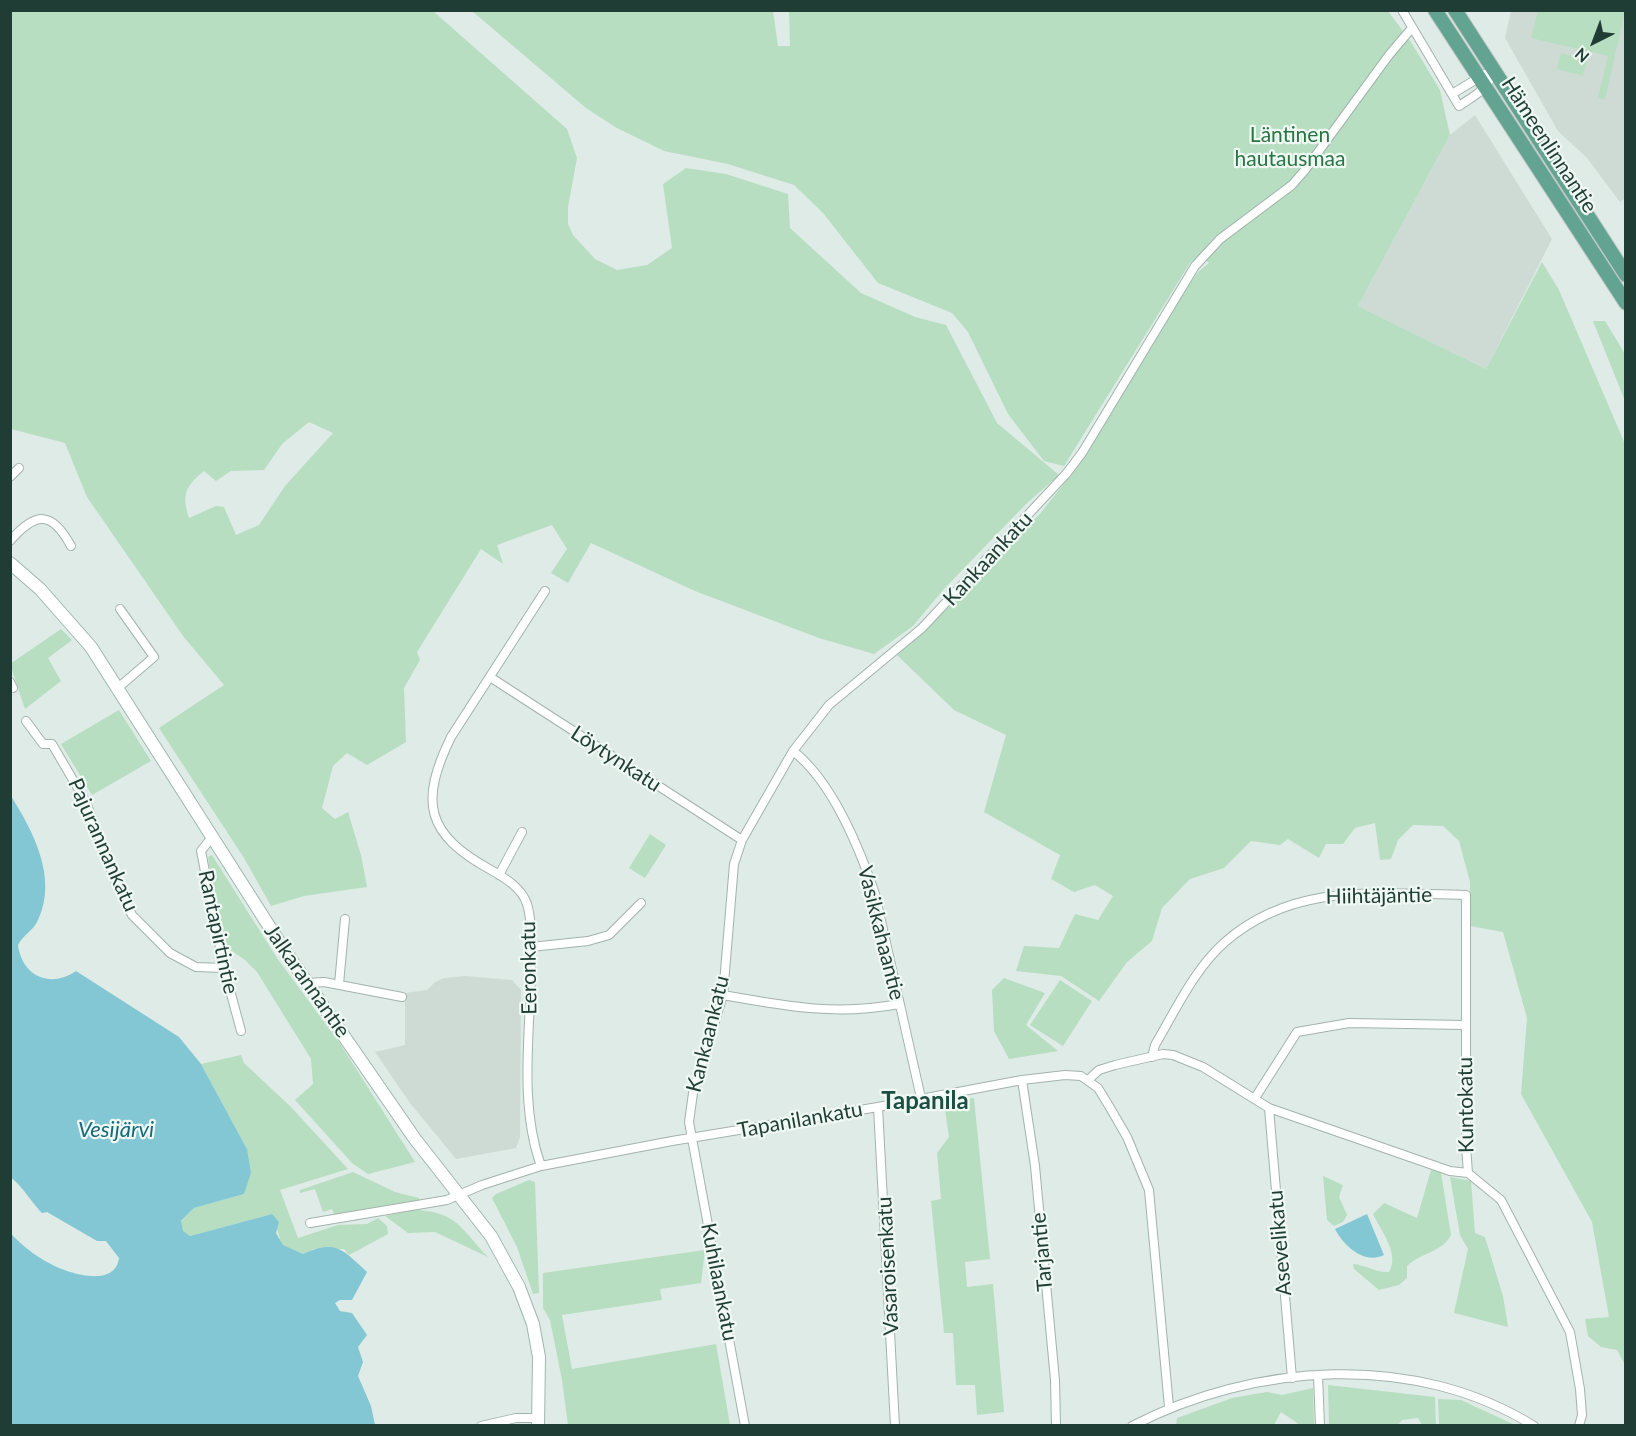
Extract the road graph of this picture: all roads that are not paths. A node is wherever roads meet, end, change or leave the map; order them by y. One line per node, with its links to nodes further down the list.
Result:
1 (1402, 10): 4 (street)
2 (1435, 10): 5 (main road, Hämeenlinnantie)
3 (1455, 10): 5 (main road, Hämeenlinnantie)
4 (1411, 29): 6 (street); 19 (street, Kankaankatu)
5 (1490, 77): 6 (street); 6 (street); 7 (main road, Hämeenlinnantie); 8 (main road, Hämeenlinnantie)
6 (1452, 94)
7 (1626, 275)
8 (1626, 303)
9 (19, 468): 10 (street)
10 (10, 477)
11 (10, 541): 12 (street)
12 (71, 546)
13 (10, 563): 17 (main road, Jalkarannantie)
14 (544, 591): 16 (street, Eeronkatu)
15 (120, 609): 17 (street)
16 (490, 677): 22 (street, Löytynkatu); 23 (street, Eeronkatu)
17 (118, 687): 21 (main road, Jalkarannantie)
18 (26, 721): 28 (street, Pajurannankatu)
19 (793, 751): 22 (street, Kankaankatu); 33 (street, Vasikkahaantie)
20 (522, 832): 23 (street)
21 (212, 837): 28 (street, Rantapirtintie); 29 (main road, Jalkarannantie)
22 (742, 840): 31 (street, Kankaankatu)
23 (499, 874): 27 (street, Eeronkatu)
24 (1466, 895): 34 (street, Kuntokatu); 36 (street, Hiihtäjäntie)
25 (641, 903): 27 (street)
26 (345, 919): 30 (street)
27 (531, 947): 44 (street, Eeronkatu)
28 (224, 968): 35 (street, Rantapirtintie)
29 (307, 983): 30 (street); 46 (main road, Jalkarannantie)
30 (339, 984): 32 (street)
31 (723, 995): 33 (street); 43 (street, Kankaankatu)
32 (402, 997)
33 (900, 1004): 39 (street, Vasikkahaantie)
34 (1466, 1025): 40 (street); 45 (street, Kuntokatu)
35 (241, 1031)
36 (1152, 1057): 38 (street); 40 (street)
37 (1022, 1080): 38 (street, Tapanilankatu); 39 (street, Tapanilankatu); 55 (street, Tarjantie)
38 (1088, 1080): 50 (street)
39 (921, 1098): 41 (street, Tapanilankatu)
40 (1255, 1098): 42 (street)
41 (878, 1107): 43 (street, Tapanilankatu); 54 (street, Vasaroisenkatu)
42 (1269, 1108): 45 (street); 49 (street, Asevelikatu)
43 (692, 1138): 44 (street, Tapanilankatu); 53 (street, Kuhilaankatu)
44 (541, 1166): 46 (street, Tapanilankatu)
45 (1468, 1173): 59 (street, Kuntokatu)
46 (460, 1196): 47 (street, Tapanilankatu); 51 (main road, Jalkarannantie)
47 (310, 1223)
48 (1318, 1375): 49 (street); 57 (street); 58 (street)
49 (1292, 1378): 50 (street)
50 (1169, 1407): 56 (street)
51 (539, 1421): 52 (street)
52 (481, 1425)
53 (745, 1425)
54 (895, 1425)
55 (1056, 1425)
56 (1132, 1425)
57 (1320, 1425)
58 (1534, 1425)
59 (1579, 1425)

